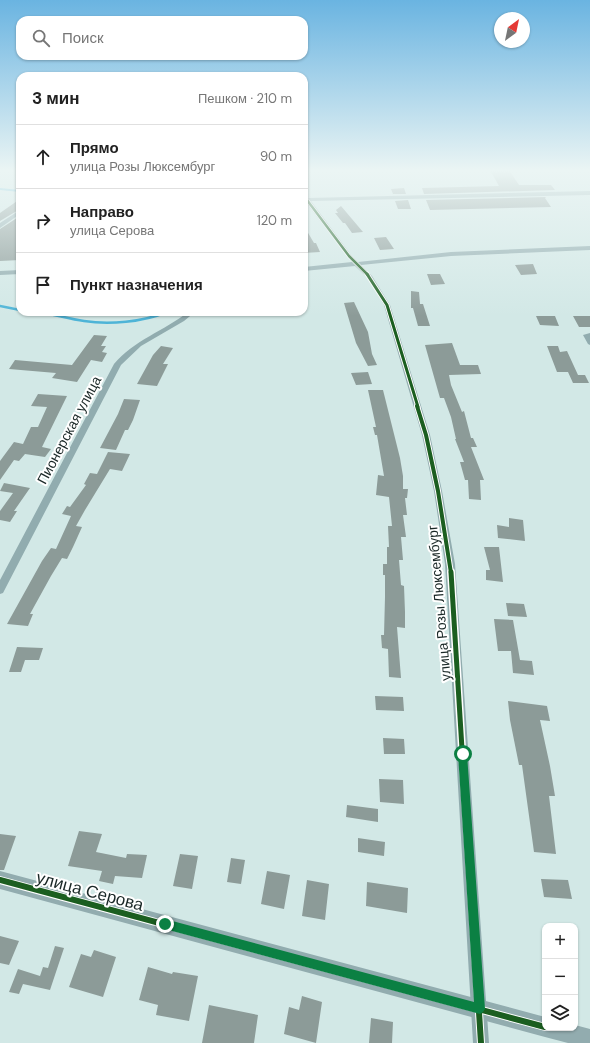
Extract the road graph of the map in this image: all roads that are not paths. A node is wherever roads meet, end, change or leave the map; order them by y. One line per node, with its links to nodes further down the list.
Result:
1 (10, 219): 3 (street)
2 (321, 219): 5 (street, улица Розы Люксембург)
3 (0, 226)
4 (590, 248): 5 (street)
5 (356, 263): 6 (street); 14 (street, улица Розы Люксембург)
6 (308, 269)
7 (16, 272): 8 (street)
8 (0, 273)
9 (187, 316): 12 (street, Пионерская улица)
10 (590, 335): 11 (street)
11 (590, 343)
12 (0, 590)
13 (0, 880): 14 (street, улица Серова)
14 (480, 1009): 15 (street, улица Серова); 18 (street, улица Розы Люксембург)
15 (542, 1026)
16 (561, 1031): 17 (street)
17 (590, 1039)
18 (481, 1043)

